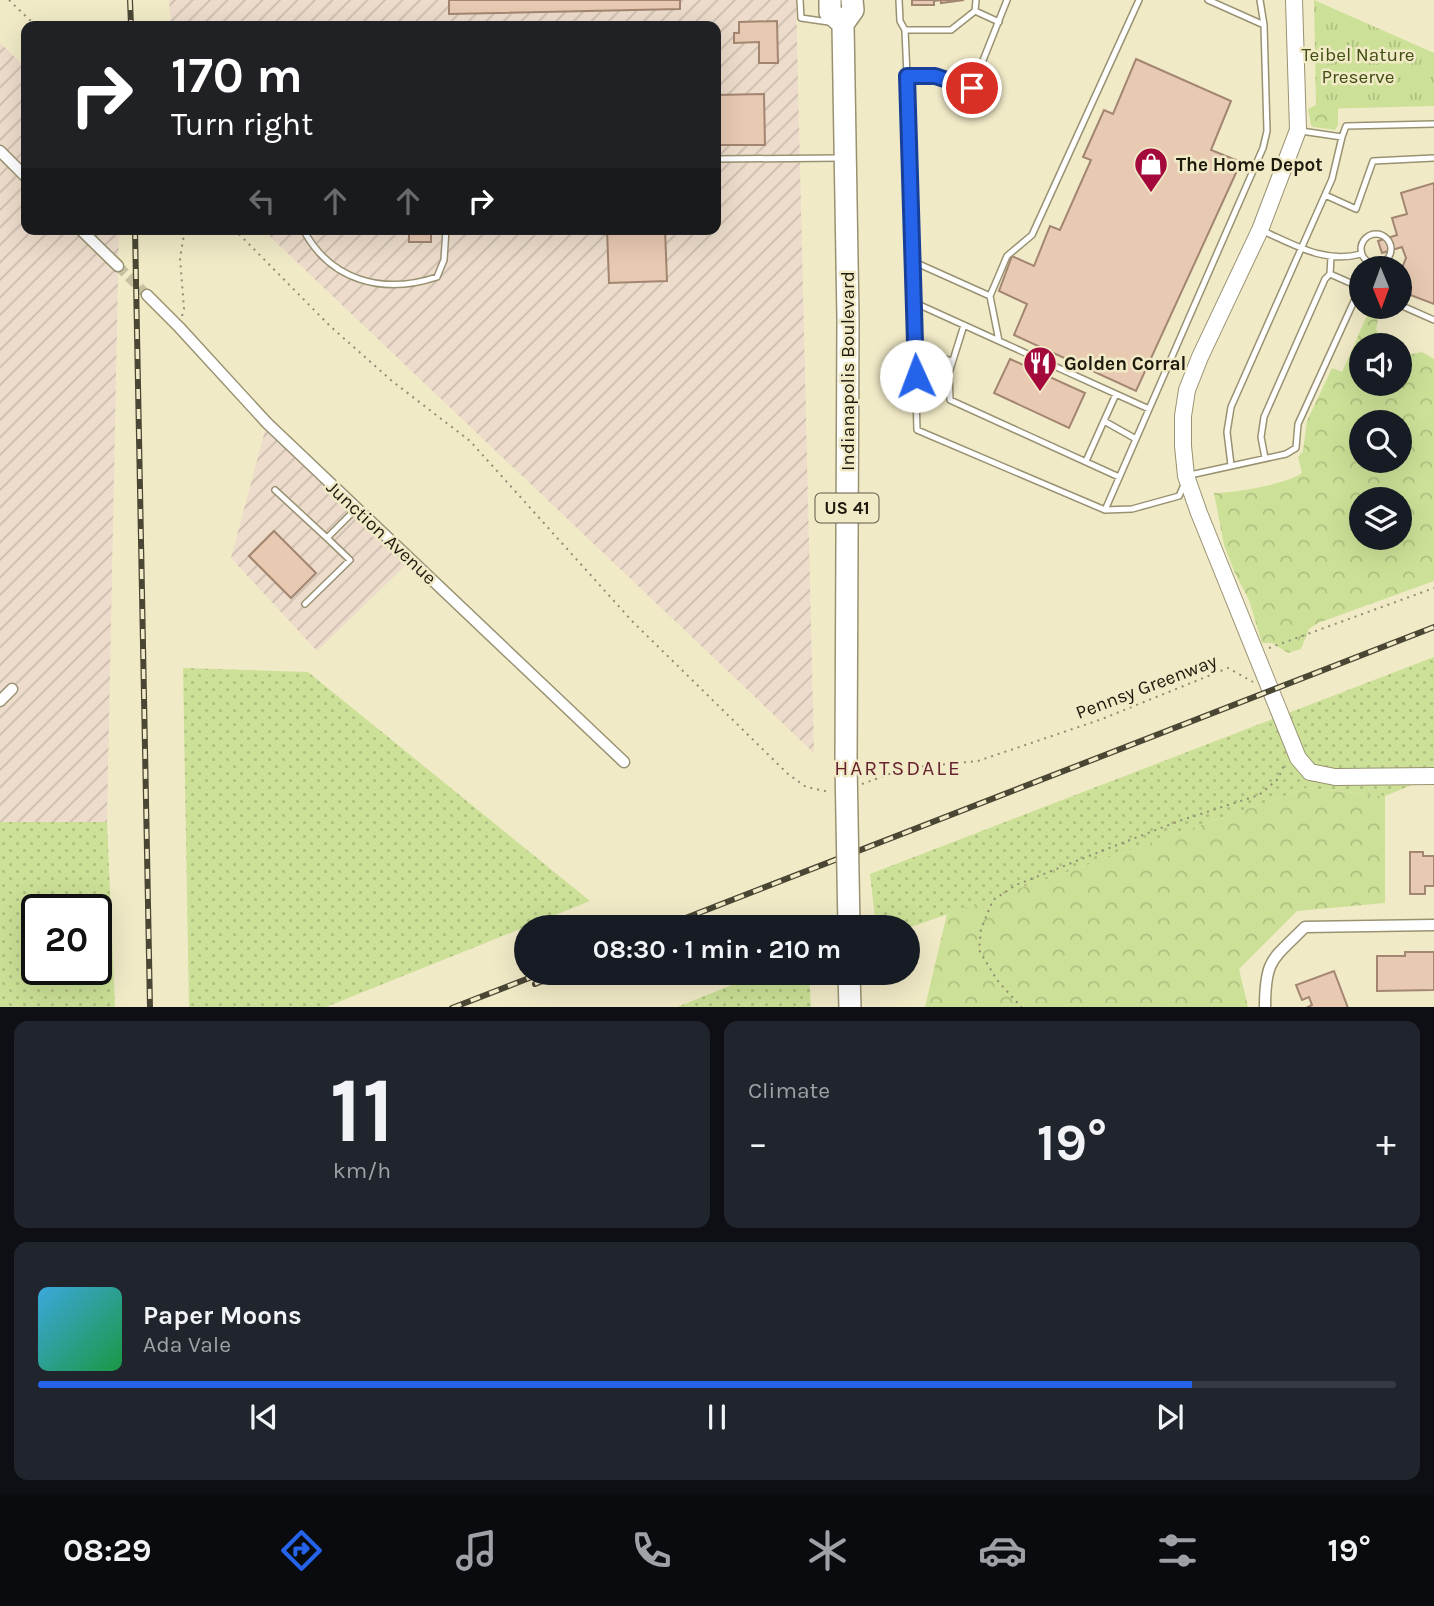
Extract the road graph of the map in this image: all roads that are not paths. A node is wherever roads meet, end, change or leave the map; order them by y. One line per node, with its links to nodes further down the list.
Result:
1 (800, 0): 13 (lane)
2 (830, 0): 13 (highway, Indianapolis Boulevard / US 41)
3 (852, 0): 13 (highway, Indianapolis Boulevard / US 41)
4 (899, 0): 15 (lane)
5 (976, 0): 11 (lane)
6 (1007, 0): 12 (lane)
7 (1139, 0): 38 (lane)
8 (1208, 0): 14 (lane)
9 (1260, 0): 14 (lane)
10 (1294, 0): 18 (street)
11 (975, 11): 12 (lane); 15 (lane)
12 (999, 22): 16 (lane)
13 (843, 24): 21 (highway, Indianapolis Boulevard / US 41)
14 (1264, 25): 48 (lane)
15 (905, 30): 16 (lane)
16 (907, 76): 33 (lane)
17 (1434, 124): 19 (lane)
18 (1298, 130): 19 (lane); 26 (street)
19 (1342, 136): 25 (lane)
20 (0, 151): 24 (street)
21 (845, 158): 23 (lane); 65 (highway, Indianapolis Boulevard / US 41, bridge)
22 (1434, 158): 25 (lane)
23 (721, 159)
24 (21, 172)
25 (1325, 195): 30 (lane)
26 (1260, 230): 30 (lane); 54 (street)
27 (86, 235): 34 (street)
28 (306, 235): 29 (lane)
29 (446, 235)
30 (1301, 248): 32 (lane); 53 (lane)
31 (1361, 254): 31 (lane); 32 (lane)
32 (1331, 257): 35 (lane)
33 (912, 261): 38 (lane); 39 (lane)
34 (118, 266)
35 (1330, 274): 36 (lane); 51 (lane)
36 (1349, 283)
37 (147, 295): 57 (street, Junction Avenue)
38 (990, 296): 44 (lane)
39 (914, 302): 43 (lane); 45 (lane)
40 (1412, 310): 42 (lane)
41 (1349, 314): 51 (lane)
42 (1434, 320)
43 (964, 325): 44 (lane); 46 (lane)
44 (999, 341): 47 (lane)
45 (915, 350): 46 (lane); 58 (lane)
46 (952, 361): 52 (lane)
47 (1116, 394): 48 (lane); 49 (lane)
48 (1149, 409): 50 (lane)
49 (1104, 421): 50 (lane); 52 (lane)
50 (1136, 439): 55 (lane)
51 (1265, 458): 53 (lane)
52 (1086, 461): 55 (lane)
53 (1231, 465): 54 (lane)
54 (1186, 476): 58 (lane); 64 (street)
55 (1119, 477): 58 (lane)
56 (275, 491): 59 (lane)
57 (356, 508): 59 (lane); 63 (street, Junction Avenue)
58 (1105, 510)
59 (327, 538): 60 (lane)
60 (305, 604)
61 (12, 689): 62 (street)
62 (0, 701)
63 (624, 762)
64 (1434, 776)
65 (849, 915)
66 (1434, 925): 69 (street)
67 (849, 985): 68 (highway)
68 (850, 1007)
69 (1265, 1007)

